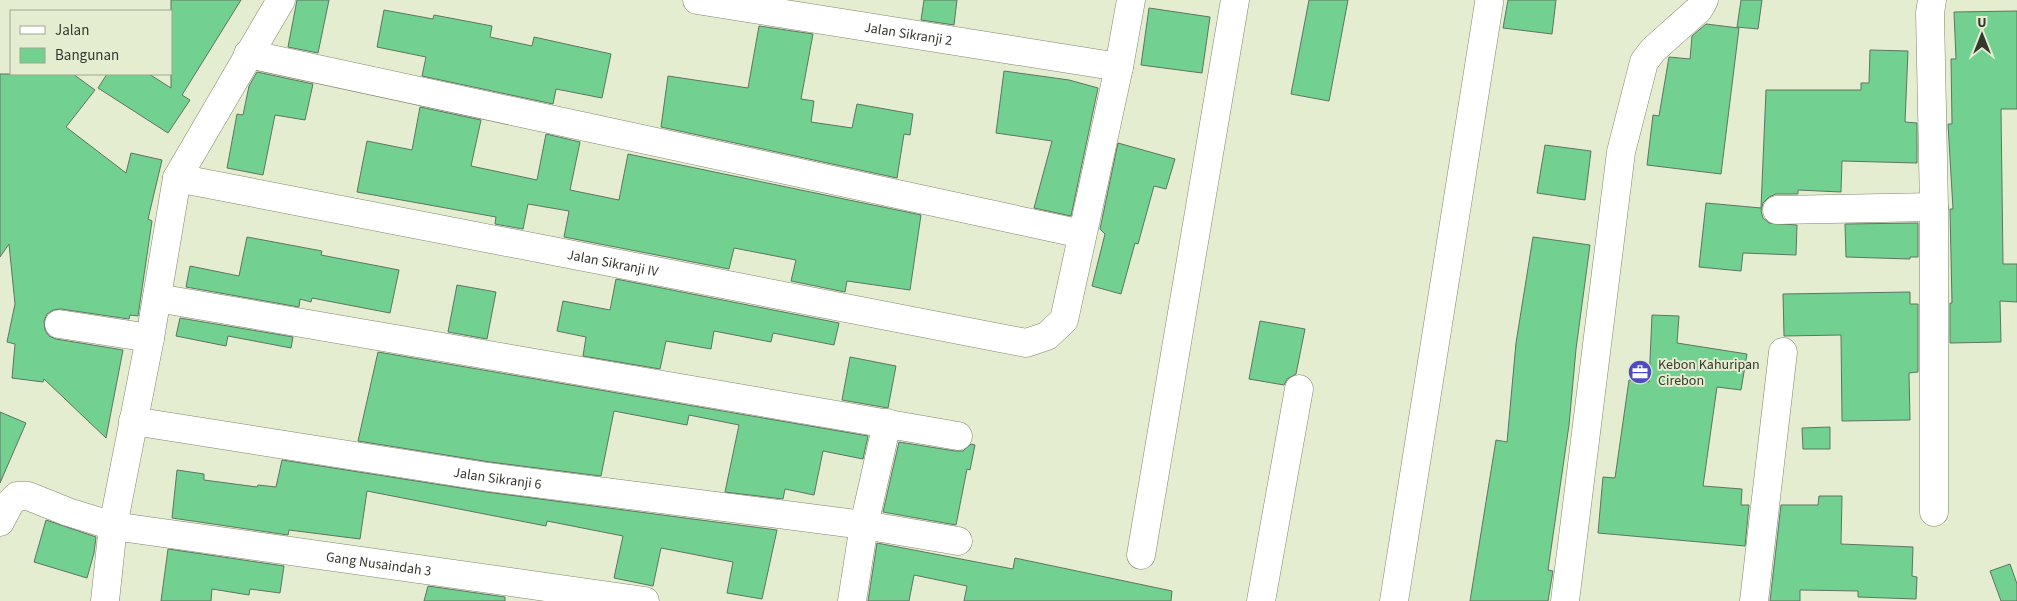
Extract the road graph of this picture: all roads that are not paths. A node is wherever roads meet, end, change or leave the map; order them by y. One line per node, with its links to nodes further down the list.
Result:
1 (281, 0): 8 (street)
2 (697, 0): 9 (street, Jalan Sikranji 2)
3 (1131, 0): 9 (street)
4 (1235, 0): 27 (street)
5 (1704, 0): 33 (street)
6 (1489, 3): 32 (street)
7 (1938, 4): 11 (street)
8 (248, 54): 10 (street); 13 (street)
9 (1120, 67): 13 (street)
10 (177, 178): 13 (street, Jalan Sikranji IV); 14 (street)
11 (1934, 207): 12 (street); 22 (street)
12 (1776, 210)
13 (1082, 234)
14 (157, 298): 16 (street); 20 (street)
15 (59, 324): 16 (street)
16 (150, 338): 19 (street)
17 (1783, 352): 34 (street)
18 (1299, 390): 31 (street)
19 (133, 421): 24 (street, Jalan Sikranji 6); 25 (street)
20 (887, 423): 21 (street); 24 (street)
21 (958, 436)
22 (1934, 512)
23 (0, 522): 25 (street, Gang Nusaindah 3)
24 (864, 525): 26 (street, Jalan Sikranji 6); 30 (street)
25 (113, 526): 28 (street); 29 (street, Gang Nusaindah 3)
26 (958, 541)
27 (1141, 556)
28 (105, 601)
29 (646, 601)
30 (852, 601)
31 (1261, 601)
32 (1394, 601)
33 (1565, 601)
34 (1754, 601)

